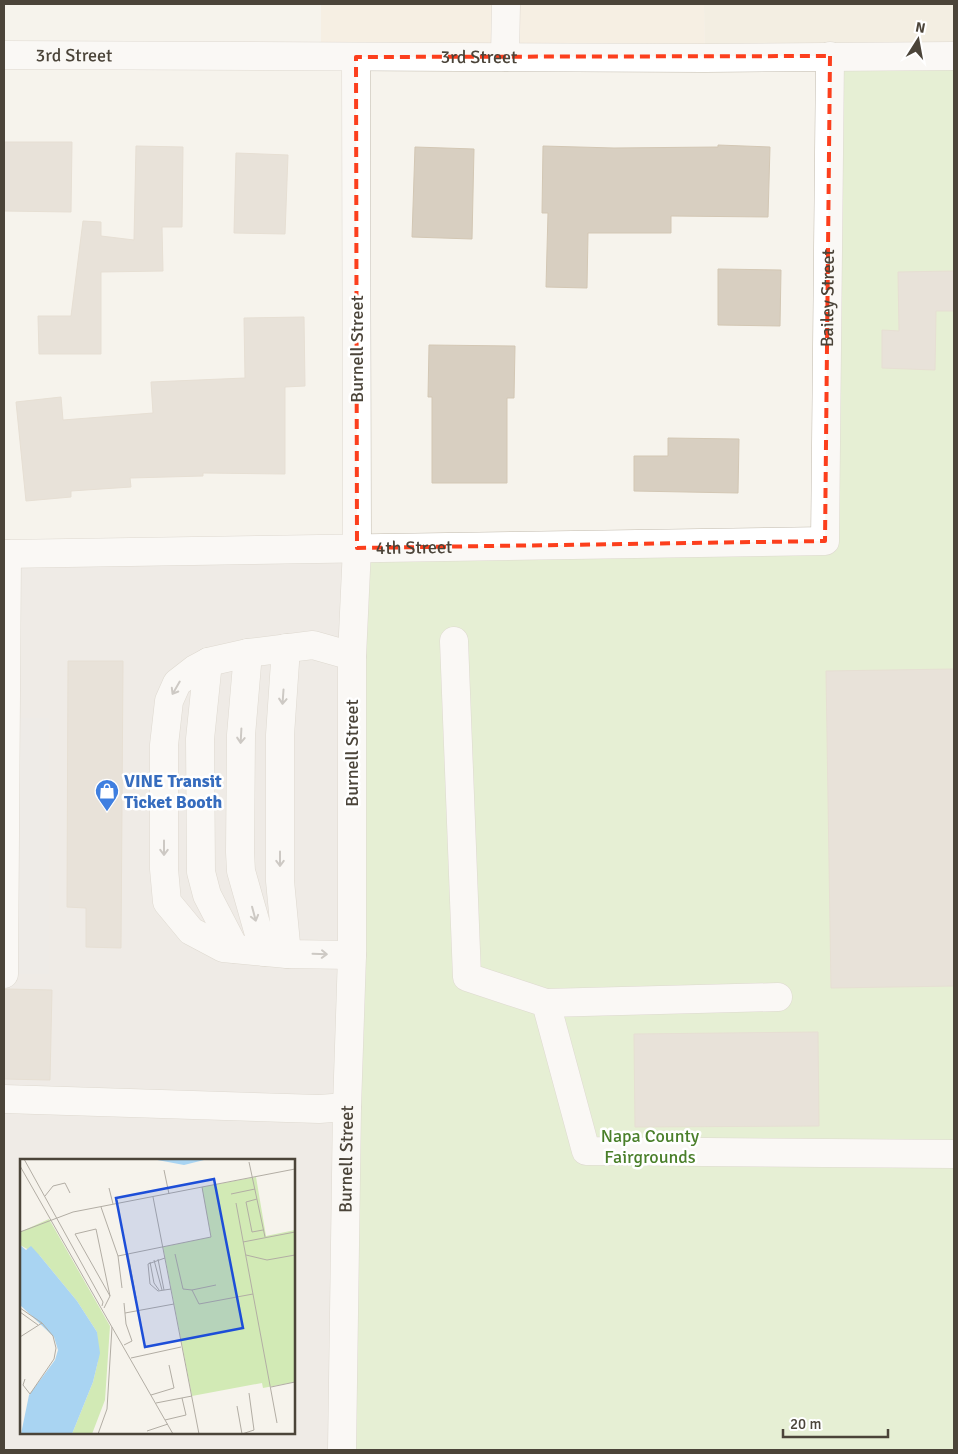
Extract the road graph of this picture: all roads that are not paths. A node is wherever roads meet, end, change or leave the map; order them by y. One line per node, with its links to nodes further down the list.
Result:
1 (506, 4): 6 (street)
2 (4, 54): 3 (street, 3rd Street)
3 (356, 56): 6 (street, 3rd Street); 8 (street, Burnell Street)
4 (830, 56): 5 (street, 3rd Street); 6 (street, 3rd Street); 7 (street, Bailey Street)
5 (954, 56)
6 (505, 57)
7 (825, 541): 8 (street, 4th Street)
8 (357, 548): 9 (street, 4th Street); 13 (street, Burnell Street)
9 (5, 554): 18 (street)
10 (454, 640): 20 (street)
11 (286, 648): 12 (street); 13 (street); 16 (street, one-way to 16)
12 (248, 653): 14 (street); 16 (street, one-way to 16)
13 (352, 656): 17 (street, Burnell Street)
14 (208, 662): 15 (street); 15 (street, one-way to 15)
15 (235, 949): 16 (street)
16 (276, 953): 17 (street, one-way to 17)
17 (352, 955): 22 (street, Burnell Street)
18 (4, 974)
19 (778, 997): 20 (street)
20 (546, 1003): 23 (street)
21 (4, 1099): 22 (street)
22 (347, 1107): 24 (street, Burnell Street)
23 (954, 1154)
24 (342, 1450)

